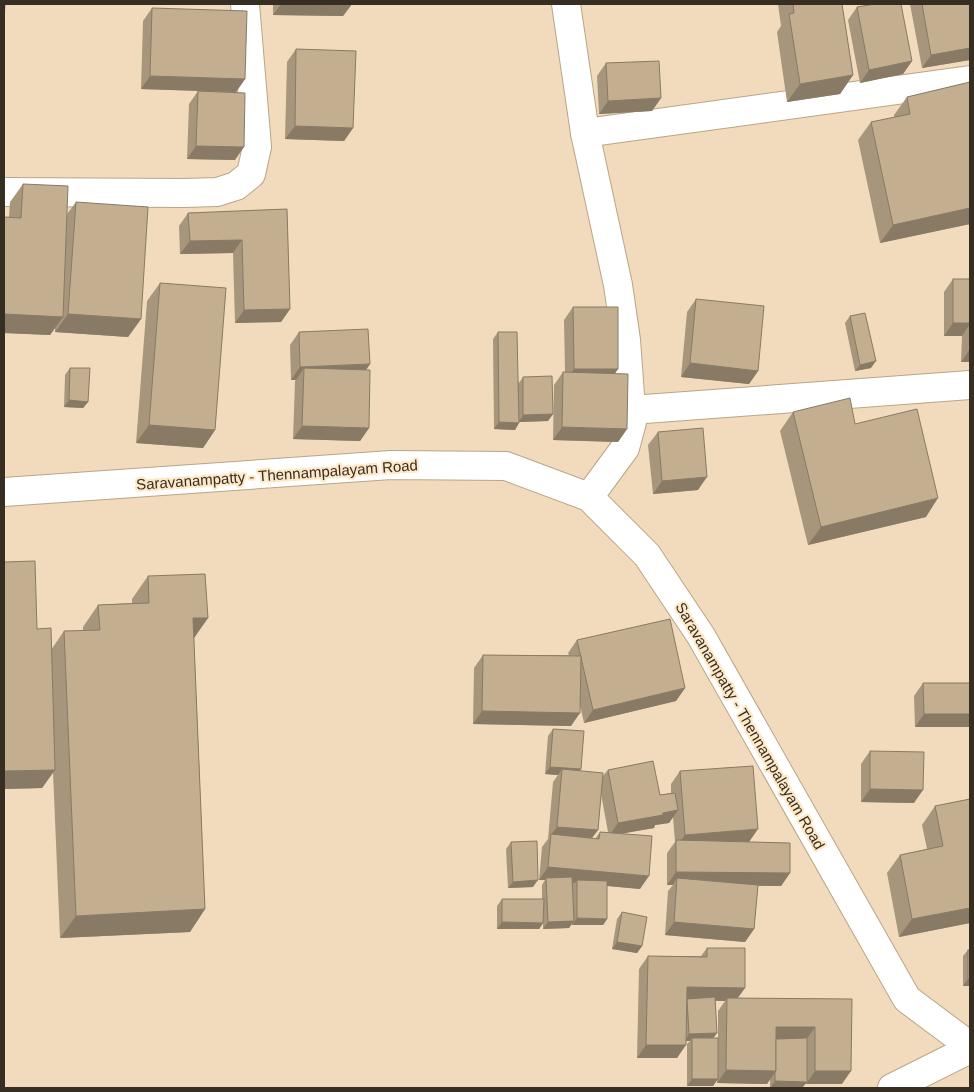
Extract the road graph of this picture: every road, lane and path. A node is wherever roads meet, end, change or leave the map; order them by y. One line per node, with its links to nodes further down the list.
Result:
1 (245, 4): 5 (street)
2 (566, 4): 4 (street)
3 (970, 80): 4 (street)
4 (585, 133): 7 (street)
5 (4, 192)
6 (970, 385): 7 (street)
7 (631, 410): 9 (street)
8 (4, 492): 9 (street, Saravanampatty - Thennampalayam Road)
9 (590, 496): 10 (street, Saravanampatty - Thennampalayam Road)
10 (970, 1048): 11 (street)
11 (892, 1088)

